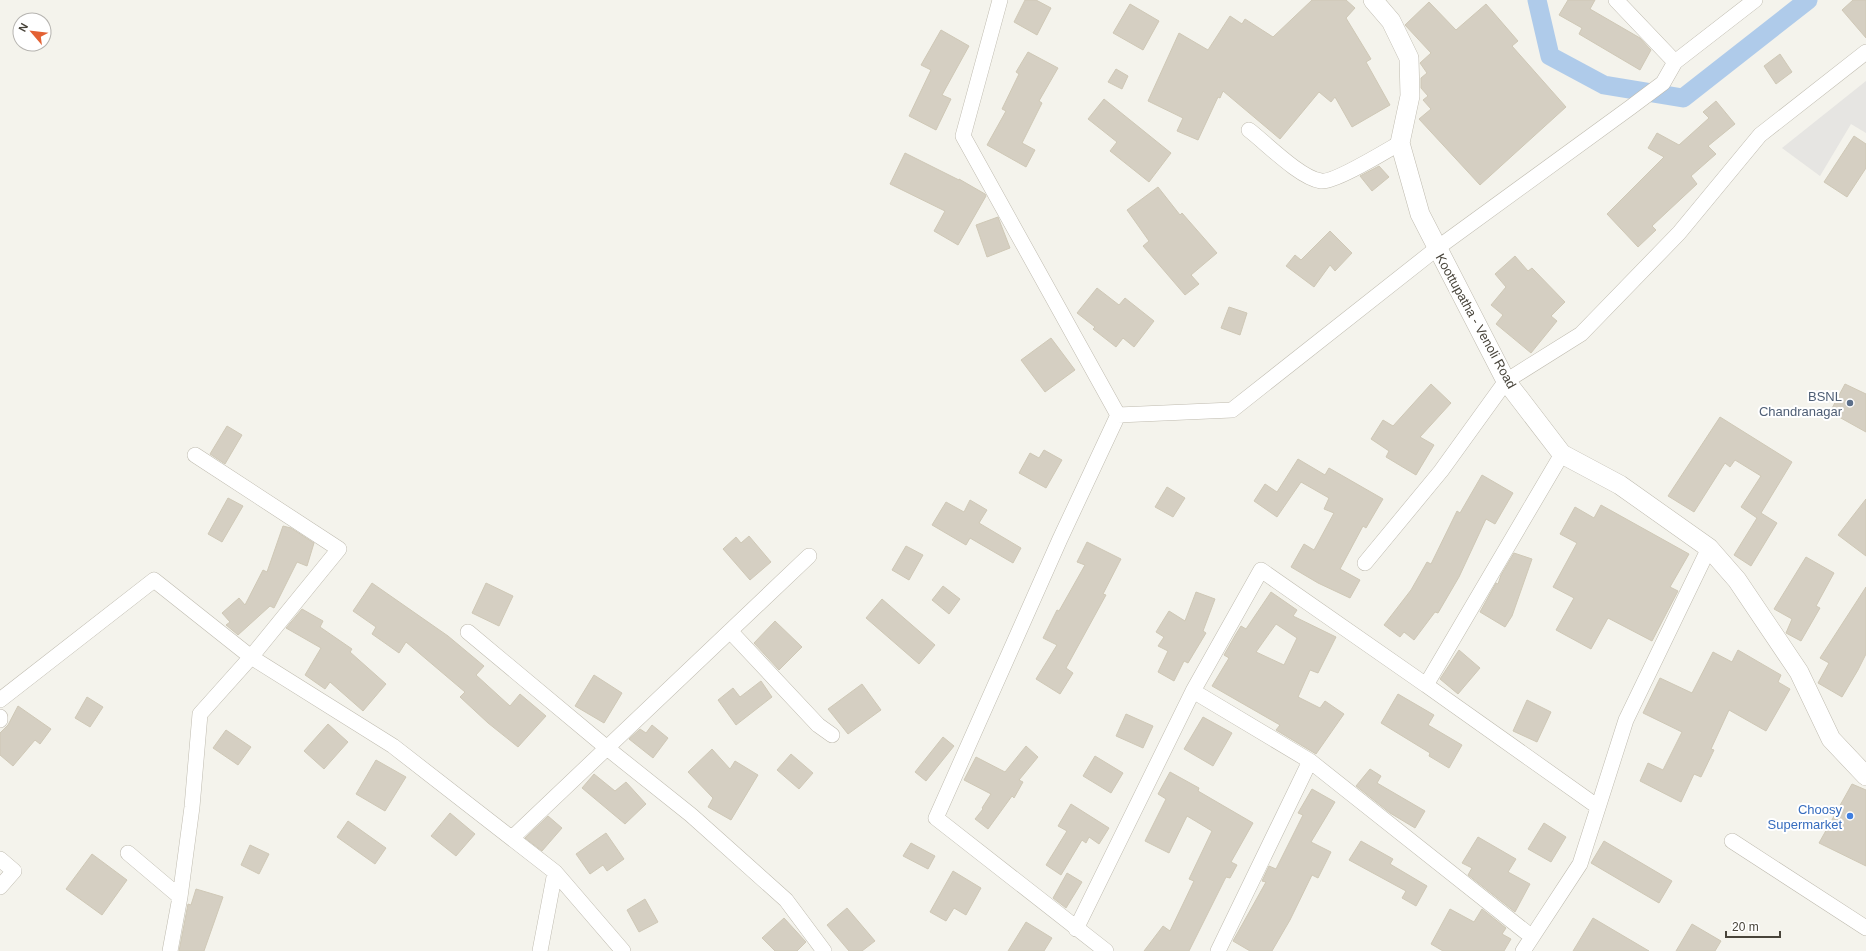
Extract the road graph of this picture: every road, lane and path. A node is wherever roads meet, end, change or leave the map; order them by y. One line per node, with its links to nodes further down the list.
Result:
1 (1000, 0): 11 (street)
2 (1374, 0): 8 (street, Koottupatha - Venoli Road)
3 (1616, 0): 6 (street)
4 (1755, 0): 6 (street)
5 (1866, 52): 10 (street)
6 (1675, 62): 9 (street)
7 (1250, 130): 8 (street)
8 (1400, 143): 9 (street, Koottupatha - Venoli Road)
9 (1436, 248): 10 (street, Koottupatha - Venoli Road); 11 (street)
10 (1506, 381): 12 (street, Koottupatha - Venoli Road); 16 (street)
11 (1118, 415): 36 (street)
12 (1562, 454): 14 (street, Koottupatha - Venoli Road); 20 (street)
13 (195, 455): 19 (street)
14 (1709, 548): 26 (street, Koottupatha - Venoli Road); 27 (street)
15 (809, 556): 17 (street)
16 (1365, 563)
17 (730, 631): 23 (street); 24 (street)
18 (468, 632): 24 (street)
19 (251, 657): 22 (street); 28 (street); 34 (street)
20 (1426, 685): 21 (street); 27 (street)
21 (1192, 691): 25 (street); 36 (street)
22 (0, 700)
23 (832, 735)
24 (607, 748): 28 (street); 41 (street)
25 (1310, 761): 37 (street); 43 (street)
26 (1866, 776)
27 (1598, 808): 37 (street)
28 (512, 838): 32 (street)
29 (1732, 841): 35 (street)
30 (128, 853): 34 (street)
31 (0, 859): 33 (street)
32 (555, 872): 39 (street); 40 (street)
33 (0, 887)
34 (180, 897): 38 (street)
35 (1866, 928)
36 (1076, 929): 42 (street)
37 (1532, 937): 44 (street)
38 (170, 951)
39 (540, 951)
40 (623, 951)
41 (824, 951)
42 (1106, 951)
43 (1218, 951)
44 (1523, 951)

